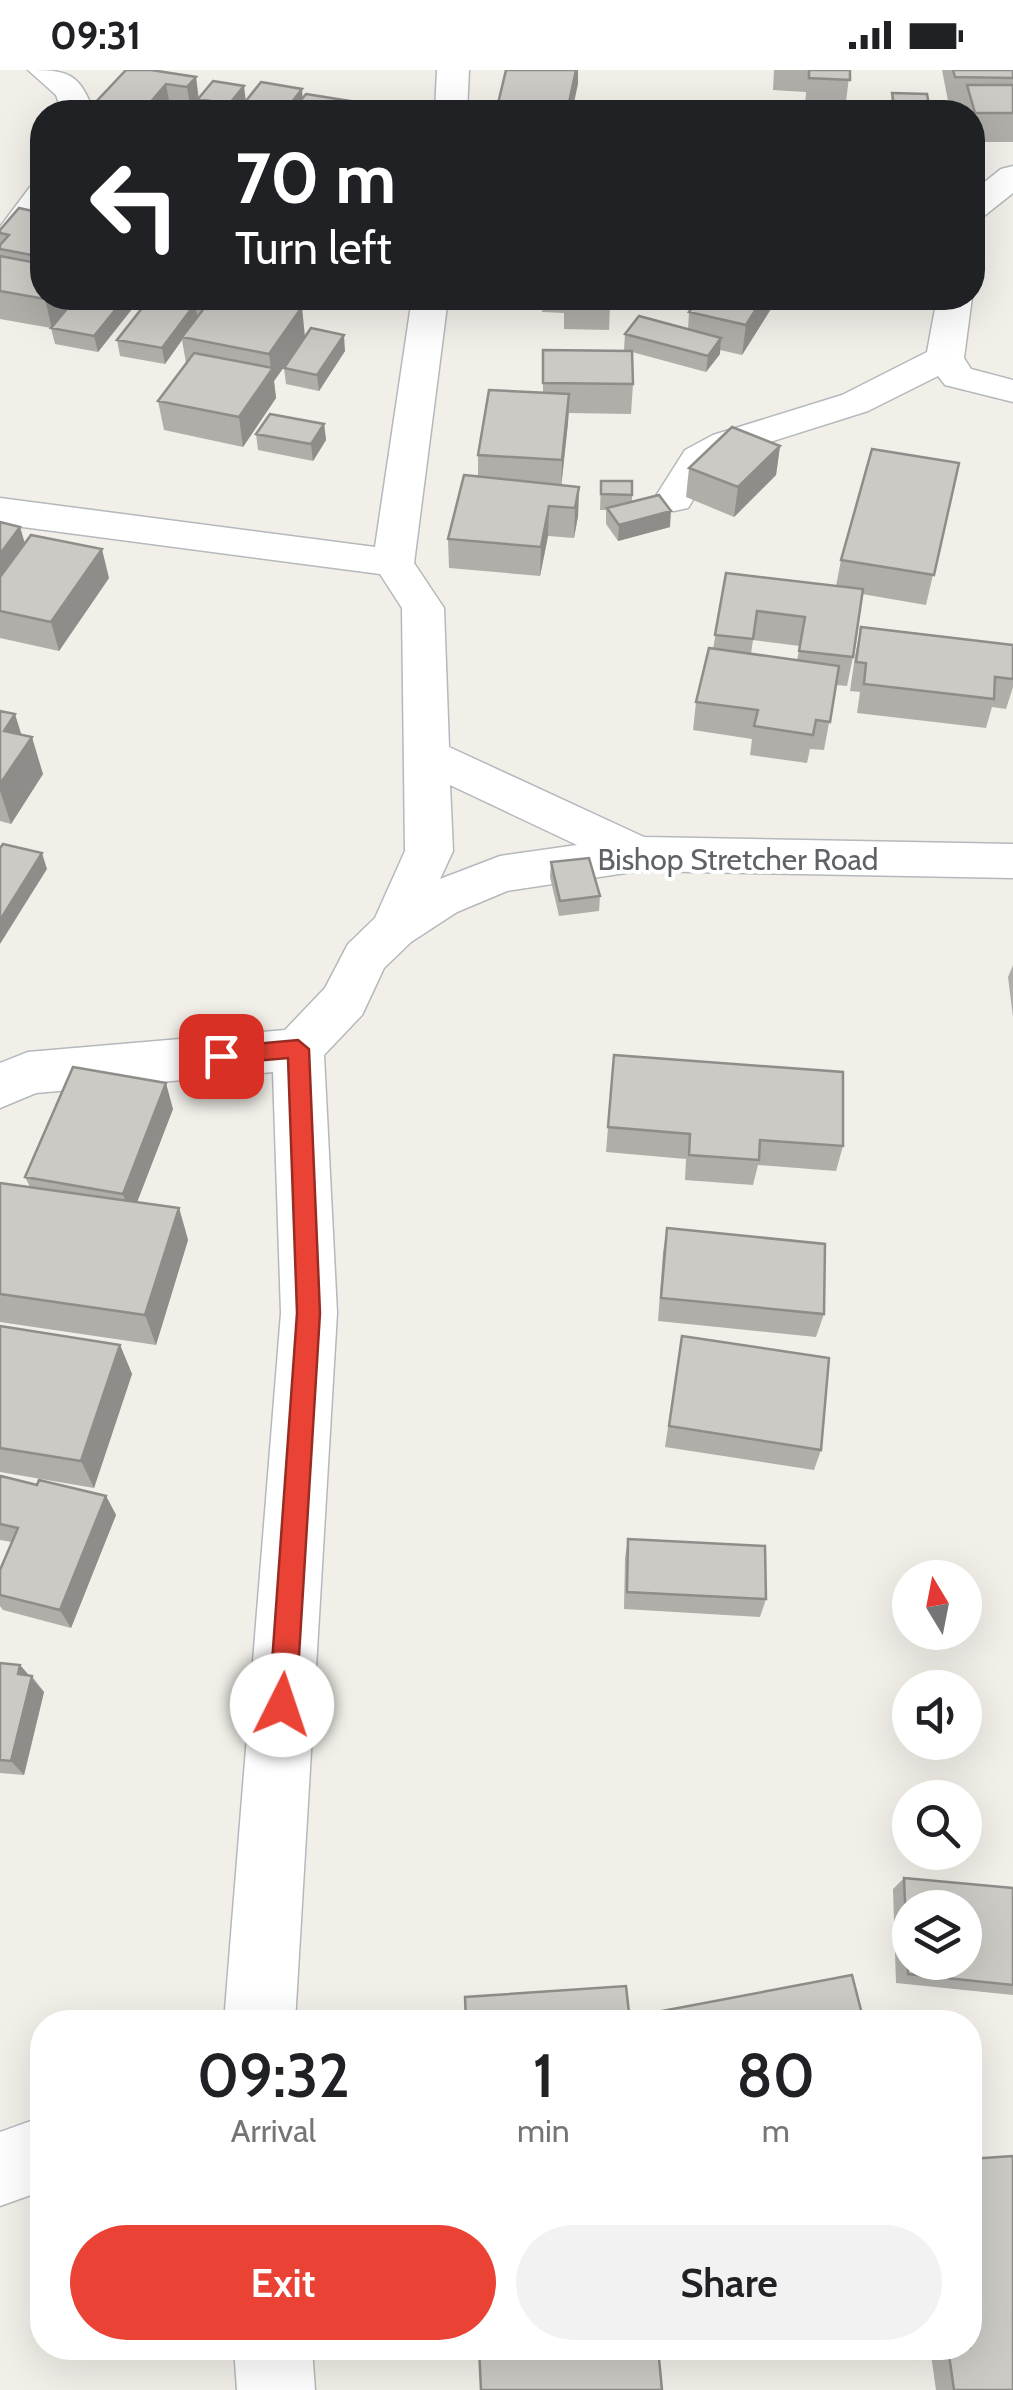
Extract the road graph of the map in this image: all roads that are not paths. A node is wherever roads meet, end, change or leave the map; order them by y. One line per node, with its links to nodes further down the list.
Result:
1 (44, 70): 3 (street)
2 (453, 70): 4 (street)
3 (73, 100)
4 (452, 100)
5 (1013, 176): 6 (street)
6 (985, 198)
7 (30, 215): 8 (street)
8 (0, 248)
9 (428, 310): 15 (street)
10 (952, 310): 11 (street)
11 (945, 358): 12 (street); 13 (street)
12 (1013, 391)
13 (674, 499)
14 (0, 511): 15 (street)
15 (393, 563): 16 (street)
16 (426, 755): 17 (street); 19 (street)
17 (638, 854): 18 (street, Bishop Stretcher Road); 19 (street, Bishop Stretcher Road)
18 (1013, 862)
19 (394, 929): 20 (street, Bishop Stretcher Road)
20 (298, 1049): 21 (street); 22 (street)
21 (0, 1087)
22 (259, 2010)
23 (30, 2158): 24 (street)
24 (0, 2169)
25 (274, 2360): 26 (street)
26 (276, 2390)

